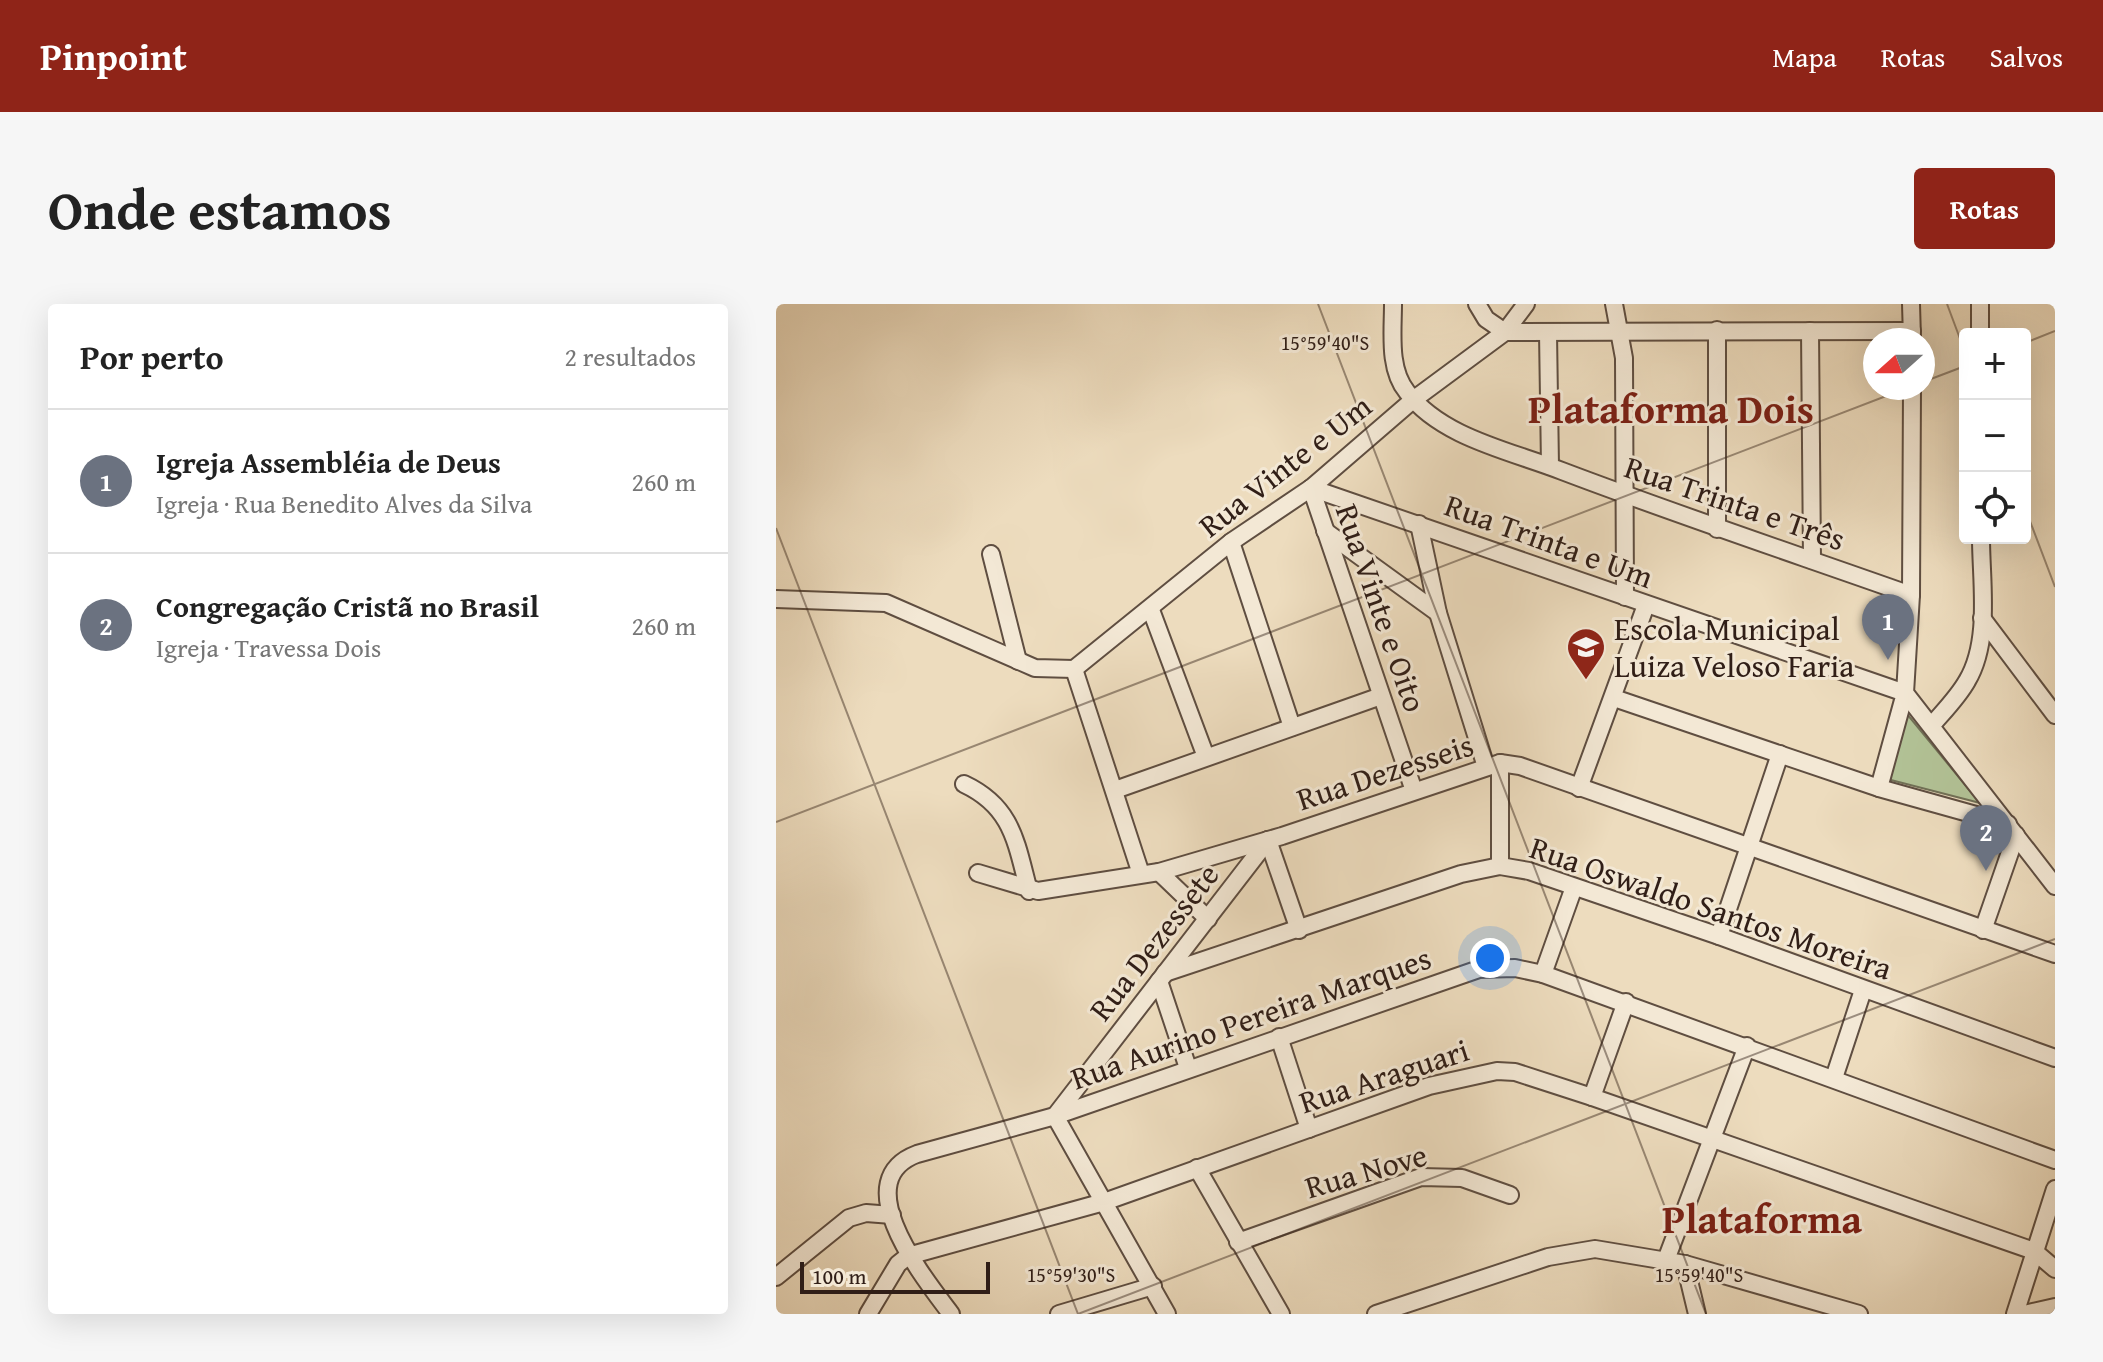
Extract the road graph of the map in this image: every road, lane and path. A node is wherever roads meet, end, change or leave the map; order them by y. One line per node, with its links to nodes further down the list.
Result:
1 (1526, 304): 11 (street, Rua Vinte e Um)
2 (1614, 304): 12 (street)
3 (1911, 304): 7 (street)
4 (1980, 304): 8 (street)
5 (1390, 306): 15 (street)
6 (1477, 306): 11 (street)
7 (1912, 328)
8 (1980, 328)
9 (1717, 330): 10 (street); 12 (street); 21 (street)
10 (1810, 331): 14 (street); 26 (street)
11 (1505, 332): 13 (street); 15 (street, Rua Vinte e Um)
12 (1621, 332): 13 (street); 19 (street)
13 (1548, 333): 17 (street)
14 (1863, 333)
15 (1413, 400): 17 (street, Rua Trinta e Três); 18 (street, Rua Vinte e Um)
16 (1912, 400): 27 (street)
17 (1550, 466): 19 (street, Rua Trinta e Três)
18 (1311, 488): 20 (street, Rua Trinta e Um); 22 (street, Rua Vinte e Oito); 23 (street, Rua Vinte e Um)
19 (1624, 495): 21 (street, Rua Trinta e Três); 28 (street)
20 (1419, 524): 28 (street, Rua Trinta e Um); 32 (street)
21 (1717, 529): 26 (street, Rua Trinta e Três)
22 (1325, 531): 32 (street); 37 (street, Rua Vinte e Oito)
23 (1231, 542): 31 (street, Rua Vinte e Um); 41 (street)
24 (1981, 544): 33 (street)
25 (991, 554): 34 (street)
26 (1812, 560): 27 (street, Rua Trinta e Três)
27 (1911, 595): 36 (street)
28 (1625, 597): 30 (street, Rua Trinta e Um)
29 (776, 599): 34 (street)
30 (1646, 605): 36 (street, Rua Trinta e Um); 38 (street)
31 (1151, 610): 35 (street, Rua Vinte e Um); 43 (street)
32 (1438, 613): 44 (street)
33 (1982, 618): 39 (street); 40 (street)
34 (1018, 661): 35 (street)
35 (1074, 669): 48 (street)
36 (1905, 693): 40 (street); 47 (street)
37 (1381, 696): 41 (street); 49 (street, Rua Vinte e Oito)
38 (1614, 698): 42 (street); 46 (street)
39 (2055, 715)
40 (1932, 725): 50 (street)
41 (1292, 727): 43 (street)
42 (1780, 754): 47 (street); 52 (street)
43 (1206, 757): 48 (street)
44 (1493, 765): 46 (street, Rua Dezesseis); 49 (street, Rua Dezesseis); 53 (street)
45 (964, 784): 59 (street)
46 (1579, 788): 52 (street, Rua Dezesseis)
47 (1879, 788): 50 (street)
48 (1115, 790): 56 (street)
49 (1414, 791): 51 (street, Rua Dezesseis)
50 (2012, 830): 57 (street); 62 (street)
51 (1268, 840): 54 (street, Rua Dezesseis); 60 (street, Rua Dezessete); 61 (street)
52 (1750, 846): 62 (street, Rua Dezesseis); 63 (street)
53 (1500, 866): 58 (street, Rua Oswaldo Santos Moreira); 61 (street, Rua Oswaldo Santos Moreira)
54 (1159, 872): 56 (street, Rua Dezesseis); 60 (street)
55 (978, 873): 59 (street, Rua Dezesseis)
56 (1141, 874): 59 (street, Rua Dezesseis)
57 (2055, 886)
58 (1574, 887): 63 (street, Rua Oswaldo Santos Moreira); 65 (street)
59 (1029, 891)
60 (1208, 919): 66 (street, Rua Dezessete)
61 (1299, 930): 66 (street, Rua Oswaldo Santos Moreira)
62 (1983, 930): 64 (street, Rua Dezesseis)
63 (1719, 936): 67 (street, Rua Oswaldo Santos Moreira)
64 (2055, 954)
65 (1543, 974): 68 (street, Rua Aurino Pereira Marques); 69 (street, Rua Aurino Pereira Marques)
66 (1162, 977): 72 (street); 75 (street, Rua Dezessete)
67 (1863, 990): 71 (street, Rua Oswaldo Santos Moreira); 73 (street)
68 (1626, 1002): 70 (street, Rua Aurino Pereira Marques); 74 (street)
69 (1279, 1037): 72 (street, Rua Aurino Pereira Marques); 76 (street)
70 (1747, 1046): 73 (street, Rua Aurino Pereira Marques); 77 (street)
71 (2055, 1058)
72 (1188, 1068): 75 (street, Rua Aurino Pereira Marques)
73 (1834, 1078): 78 (street, Rua Aurino Pereira Marques)
74 (1592, 1097): 76 (street, Rua Araguari); 77 (street, Rua Araguari)
75 (1055, 1116): 82 (street); 83 (street, Rua Aurino Pereira Marques)
76 (1309, 1129): 79 (street, Rua Araguari)
77 (1711, 1138): 85 (street, Rua Araguari); 87 (street)
78 (2055, 1160)
79 (1197, 1168): 82 (street, Rua Araguari); 84 (street)
80 (2055, 1189): 85 (street)
81 (1510, 1195): 84 (street, Rua Nove)
82 (1104, 1202): 86 (street, Rua Araguari); 91 (street)
83 (892, 1215): 86 (street); 90 (street)
84 (1238, 1242): 98 (street)
85 (2034, 1251): 89 (street); 103 (street)
86 (908, 1256): 94 (street); 95 (street)
87 (1666, 1260): 88 (street); 92 (street)
88 (1685, 1264): 101 (street); 102 (street)
89 (2055, 1269)
90 (776, 1277)
91 (1153, 1286): 96 (street); 97 (street)
92 (1429, 1297): 99 (street); 100 (street)
93 (2055, 1307): 104 (street)
94 (868, 1314)
95 (951, 1314)
96 (1059, 1314)
97 (1167, 1314)
98 (1281, 1314)
99 (1376, 1314)
100 (1434, 1314)
101 (1697, 1314)
102 (1859, 1314)
103 (2015, 1314)
104 (2024, 1314)

